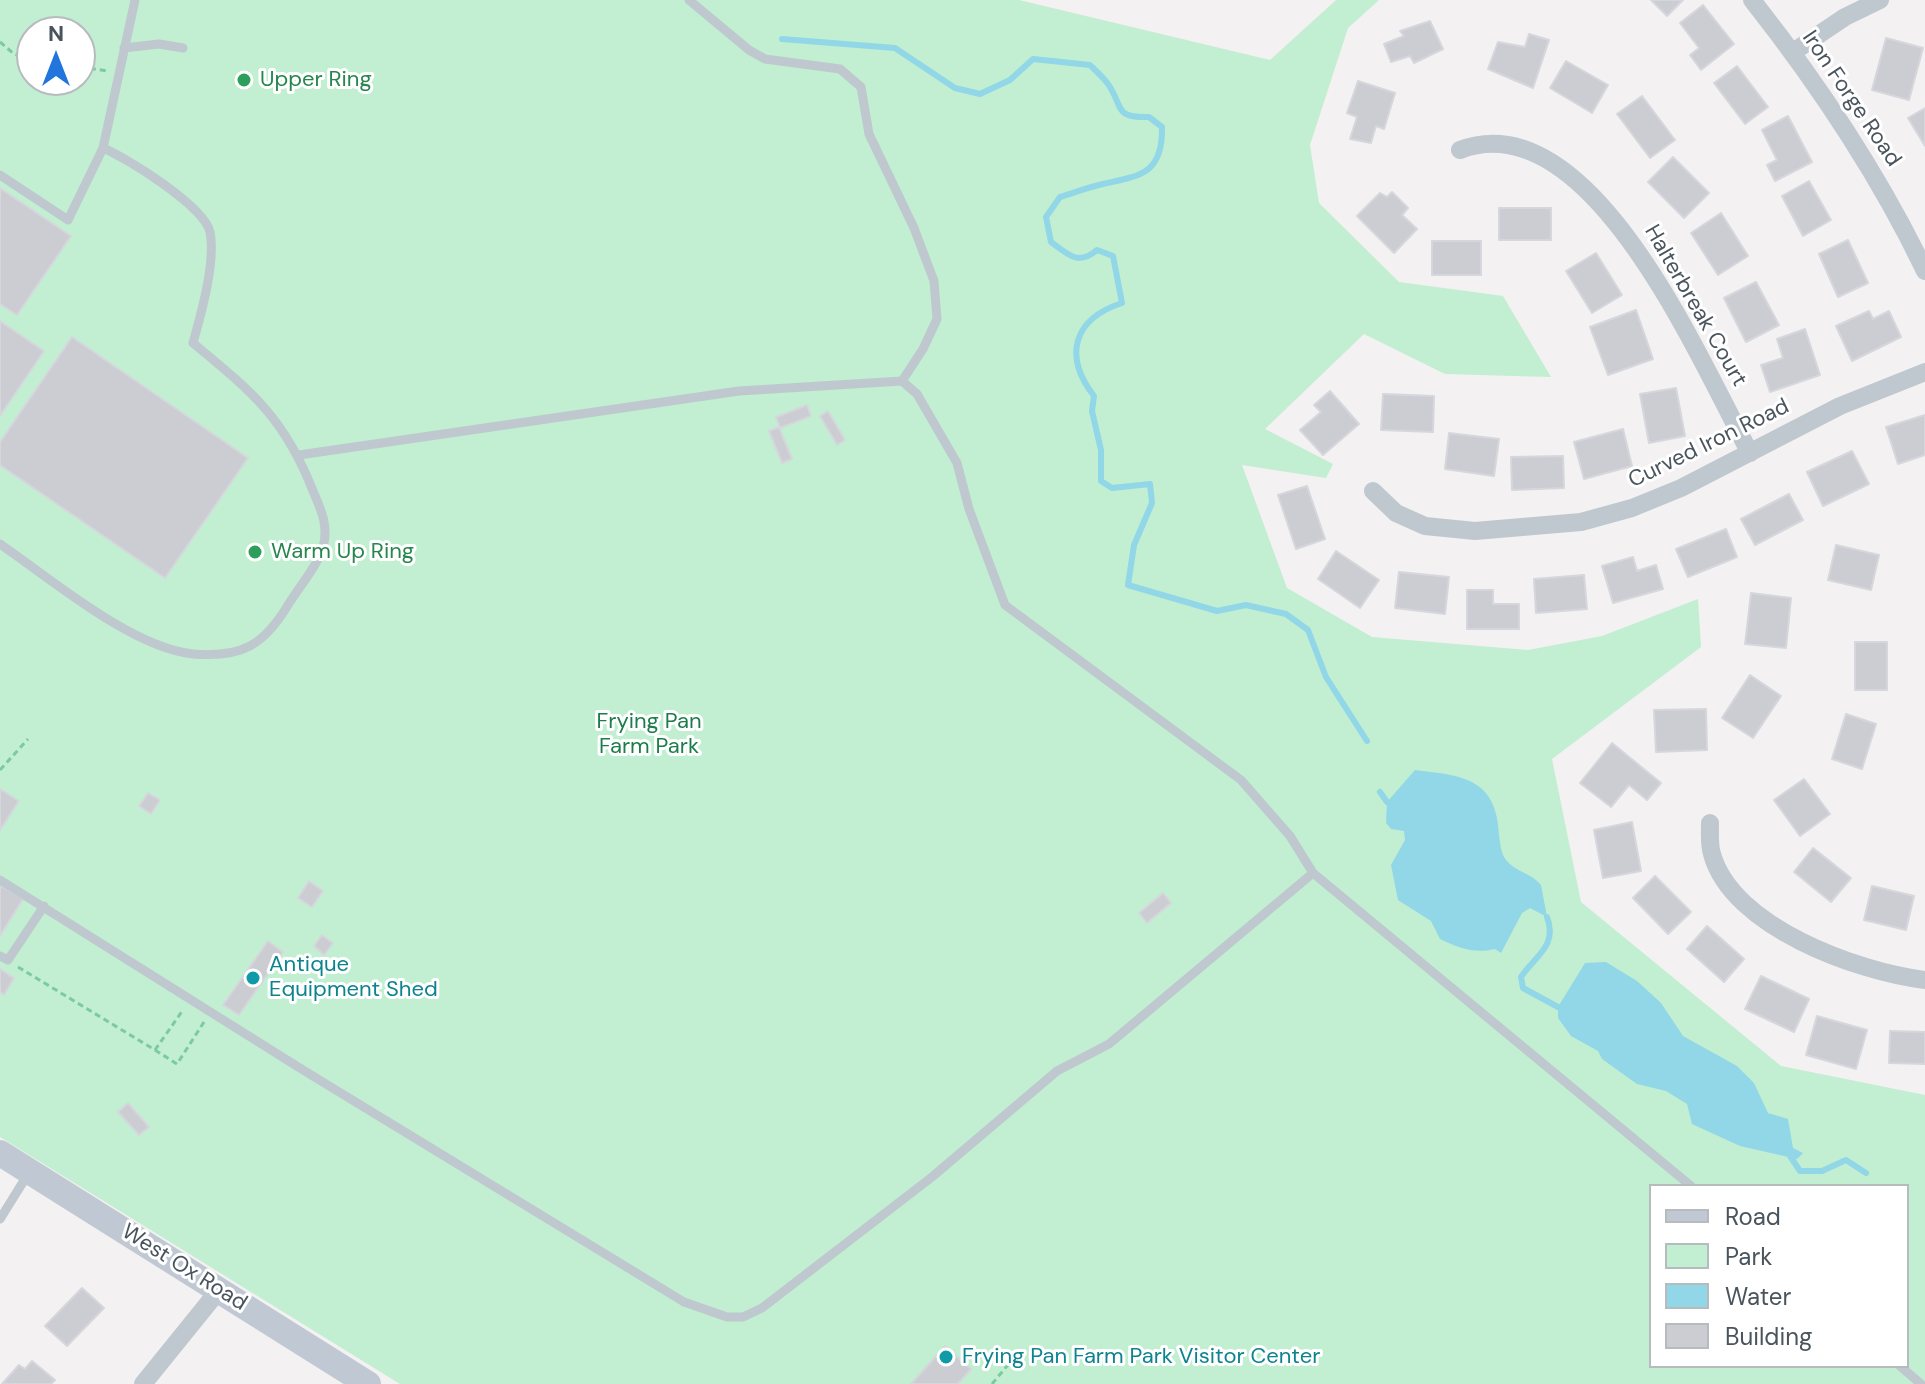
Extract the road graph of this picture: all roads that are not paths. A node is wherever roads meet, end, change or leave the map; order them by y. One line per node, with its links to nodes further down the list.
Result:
1 (135, 0): 5 (lane)
2 (689, 0): 13 (lane)
3 (1752, 0): 7 (street, Iron Forge Road)
4 (1880, 0): 7 (street)
5 (124, 48): 6 (lane); 8 (lane)
6 (183, 48)
7 (1793, 52): 11 (street, Iron Forge Road)
8 (103, 148): 10 (lane); 15 (lane)
9 (1460, 150): 14 (street, Halterbreak Court)
10 (0, 175)
11 (1925, 271)
12 (1925, 372): 14 (street, Curved Iron Road)
13 (902, 381): 15 (lane); 19 (lane)
14 (1750, 453): 16 (street, Curved Iron Road)
15 (299, 455): 17 (lane)
16 (1373, 491)
17 (0, 544)
18 (1710, 823): 23 (street)
19 (1313, 873): 21 (lane); 26 (lane)
20 (0, 880): 21 (lane)
21 (44, 906): 22 (lane)
22 (4, 958)
23 (1925, 980)
24 (0, 1153): 25 (main road, West Ox Road)
25 (29, 1171): 27 (lane); 28 (main road, West Ox Road)
26 (1689, 1184)
27 (0, 1219)
28 (219, 1290): 30 (street); 31 (main road, West Ox Road)
29 (1902, 1368): 32 (lane)
30 (143, 1384)
31 (368, 1384)
32 (1921, 1384)

